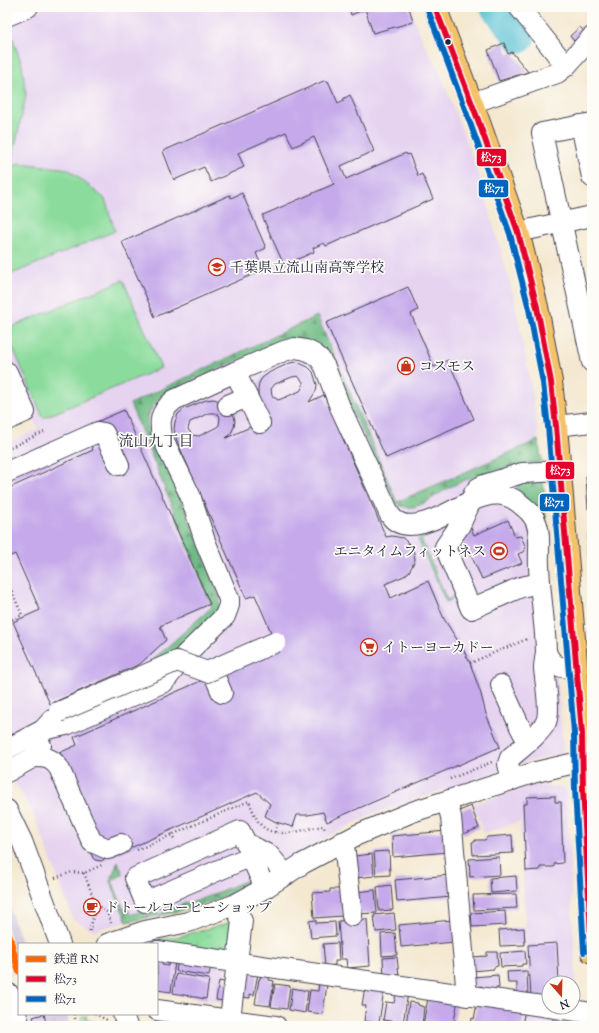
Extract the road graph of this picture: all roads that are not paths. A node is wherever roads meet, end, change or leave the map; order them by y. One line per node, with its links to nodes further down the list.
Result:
1 (28, 7): 4 (street)
2 (435, 7): 7 (main road)
3 (519, 7): 6 (street)
4 (7, 16)
5 (592, 37): 6 (street)
6 (566, 66): 7 (street)
7 (472, 103): 12 (main road)
8 (586, 124): 9 (street); 11 (street)
9 (592, 177)
10 (592, 216): 11 (street)
11 (562, 222): 12 (street); 13 (street)
12 (518, 232): 21 (main road)
13 (592, 362)
14 (7, 372): 18 (street)
15 (235, 372): 16 (street); 26 (street); 37 (street)
16 (247, 397): 17 (street); 20 (street)
17 (228, 406)
18 (7, 420)
19 (592, 422): 21 (street)
20 (260, 423)
21 (556, 426): 23 (main road)
22 (119, 465): 24 (street)
23 (560, 471): 25 (street); 33 (main road)
24 (7, 472)
25 (522, 472): 26 (street); 27 (street)
26 (382, 497): 28 (street)
27 (471, 501): 28 (street); 30 (street); 30 (street)
28 (432, 520): 29 (street)
29 (403, 538)
30 (540, 583): 32 (street)
31 (276, 642): 34 (street, bridge)
32 (546, 652): 33 (street); 38 (street)
33 (577, 668): 41 (main road)
34 (212, 670): 36 (street); 37 (street, bridge)
35 (501, 685): 38 (street)
36 (222, 693)
37 (63, 718): 39 (street); 40 (street)
38 (528, 742): 43 (street)
39 (7, 749)
40 (34, 757): 42 (street); 47 (street)
41 (587, 760): 43 (street); 56 (main road)
42 (7, 772)
43 (512, 780): 44 (street)
44 (447, 801): 46 (street); 59 (street)
45 (7, 810): 53 (street)
46 (342, 842): 48 (street); 51 (street)
47 (121, 844)
48 (286, 875): 49 (street); 49 (street)
49 (266, 888): 50 (street)
50 (234, 905): 52 (street); 57 (street)
51 (352, 916)
52 (148, 938): 54 (street)
53 (60, 943)
54 (114, 943)
55 (158, 952): 57 (street)
56 (592, 952)
57 (237, 963): 59 (street); 65 (street)
58 (12, 992): 66 (street)
59 (467, 996): 60 (street)
60 (541, 1006)
61 (158, 1010): 65 (street)
62 (581, 1011): 63 (street)
63 (592, 1013)
64 (123, 1015): 67 (street)
65 (230, 1020): 68 (street)
66 (20, 1026)
67 (127, 1026)
68 (276, 1026)

